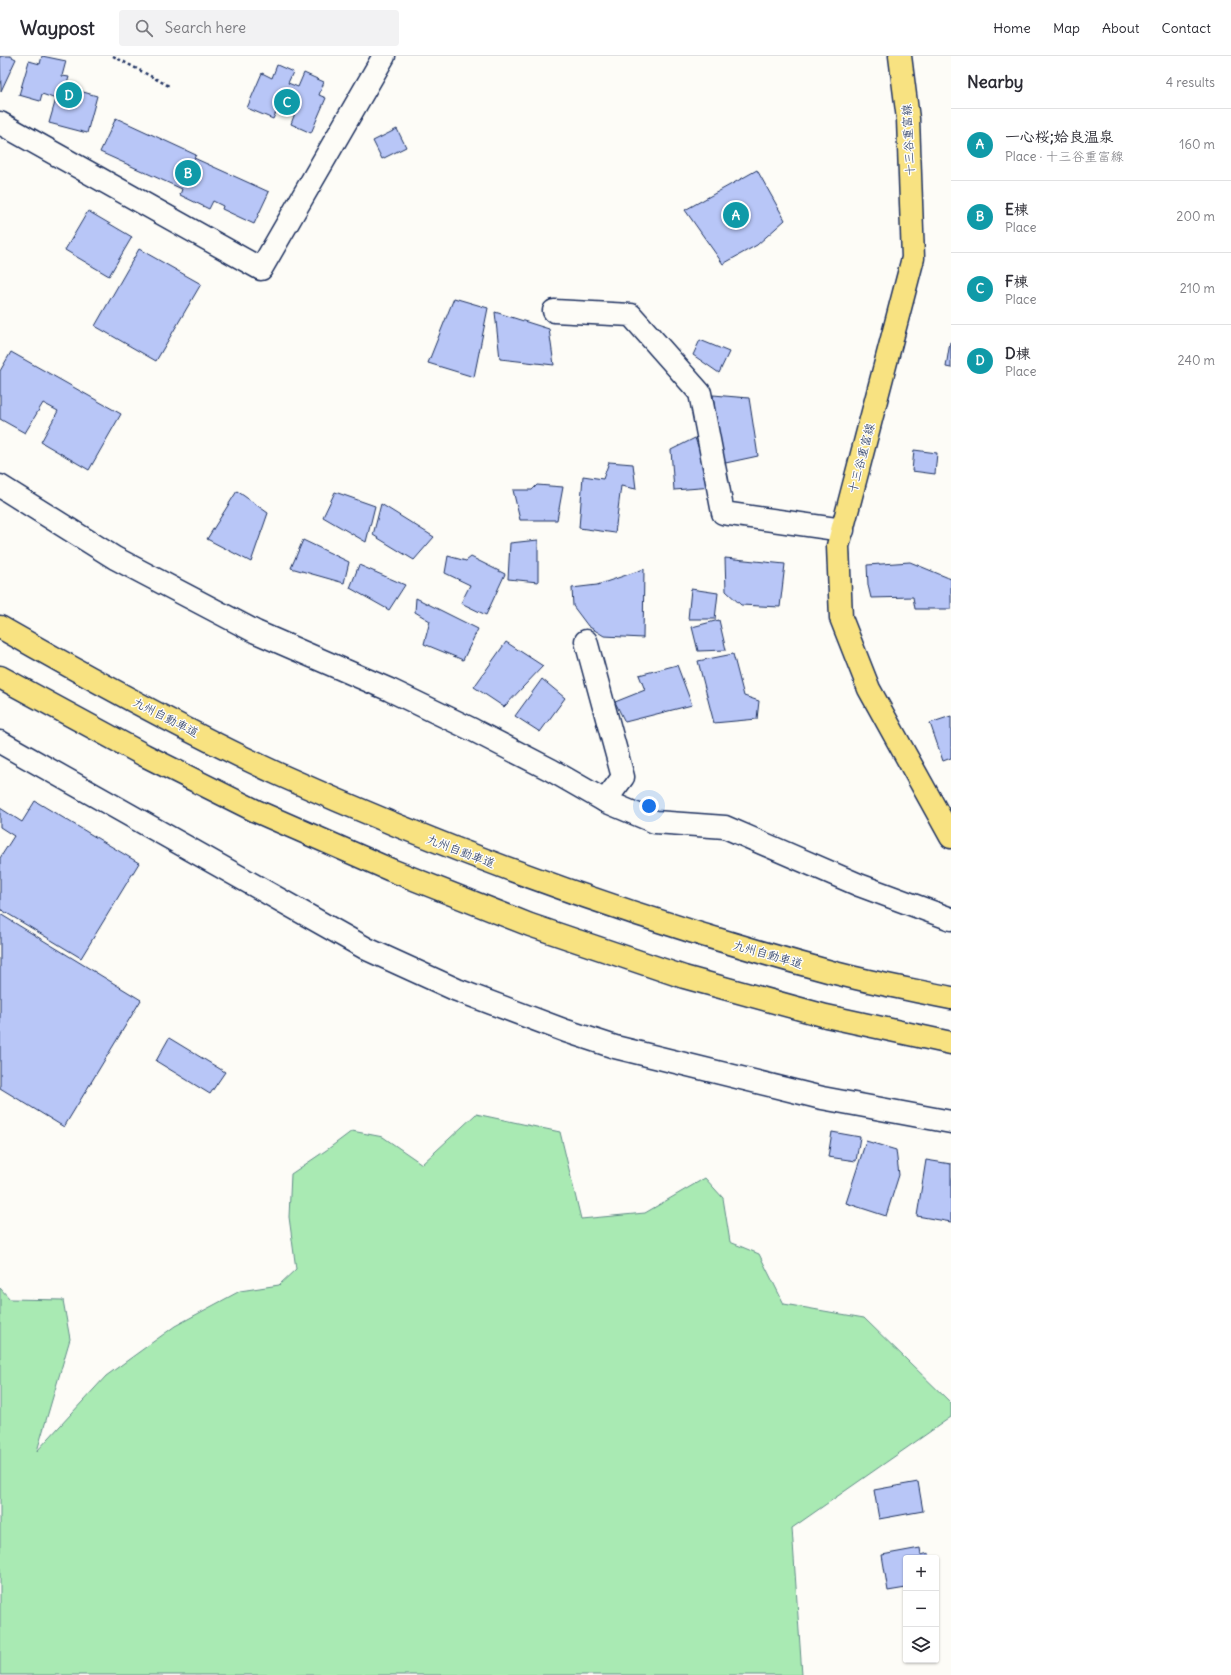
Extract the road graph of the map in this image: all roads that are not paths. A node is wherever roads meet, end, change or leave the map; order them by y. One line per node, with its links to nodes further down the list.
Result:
1 (384, 56): 3 (street)
2 (900, 56): 6 (main road, 十三谷重富線)
3 (0, 123)
4 (554, 311): 6 (street)
5 (0, 486): 11 (street)
6 (842, 530): 12 (main road, 十三谷重富線)
7 (0, 627): 14 (main road, 九州自動車道)
8 (586, 641): 11 (street)
9 (0, 677): 15 (main road)
10 (0, 742): 16 (street)
11 (605, 801): 13 (street)
12 (951, 837)
13 (951, 919)
14 (951, 998)
15 (951, 1043)
16 (951, 1122)

